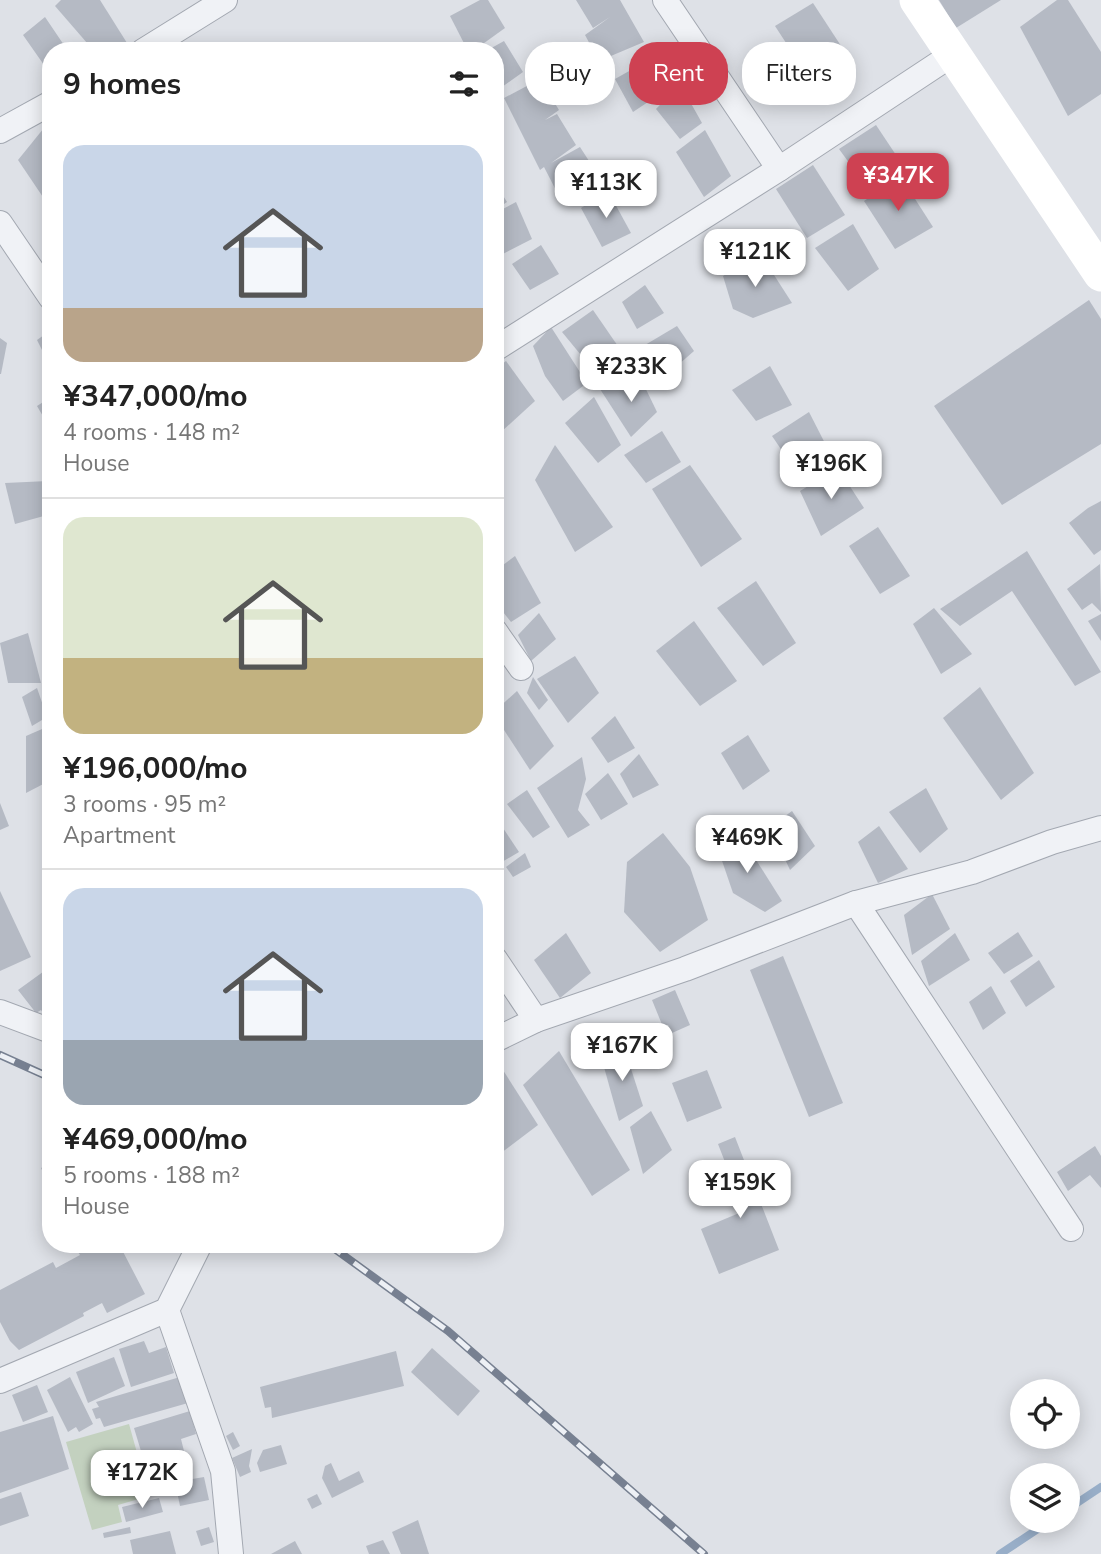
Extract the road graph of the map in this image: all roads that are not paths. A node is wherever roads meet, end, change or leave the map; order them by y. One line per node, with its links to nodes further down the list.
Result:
1 (225, 0): 4 (street)
2 (665, 0): 8 (street)
3 (917, 0): 5 (street)
4 (157, 42)
5 (953, 54): 8 (street); 10 (street)
6 (42, 108): 7 (street)
7 (0, 131)
8 (779, 169): 12 (street)
9 (0, 223): 11 (street)
10 (1101, 274)
11 (42, 285)
12 (504, 343)
13 (504, 643): 14 (street)
14 (522, 668)
15 (1101, 828): 16 (street)
16 (856, 904): 19 (street); 22 (street)
17 (504, 972): 19 (street)
18 (0, 1012): 20 (street)
19 (536, 1020): 21 (street)
20 (42, 1028)
21 (504, 1036)
22 (1071, 1229)
23 (196, 1253): 24 (street)
24 (167, 1310): 25 (street); 26 (street)
25 (0, 1381)
26 (231, 1554)

